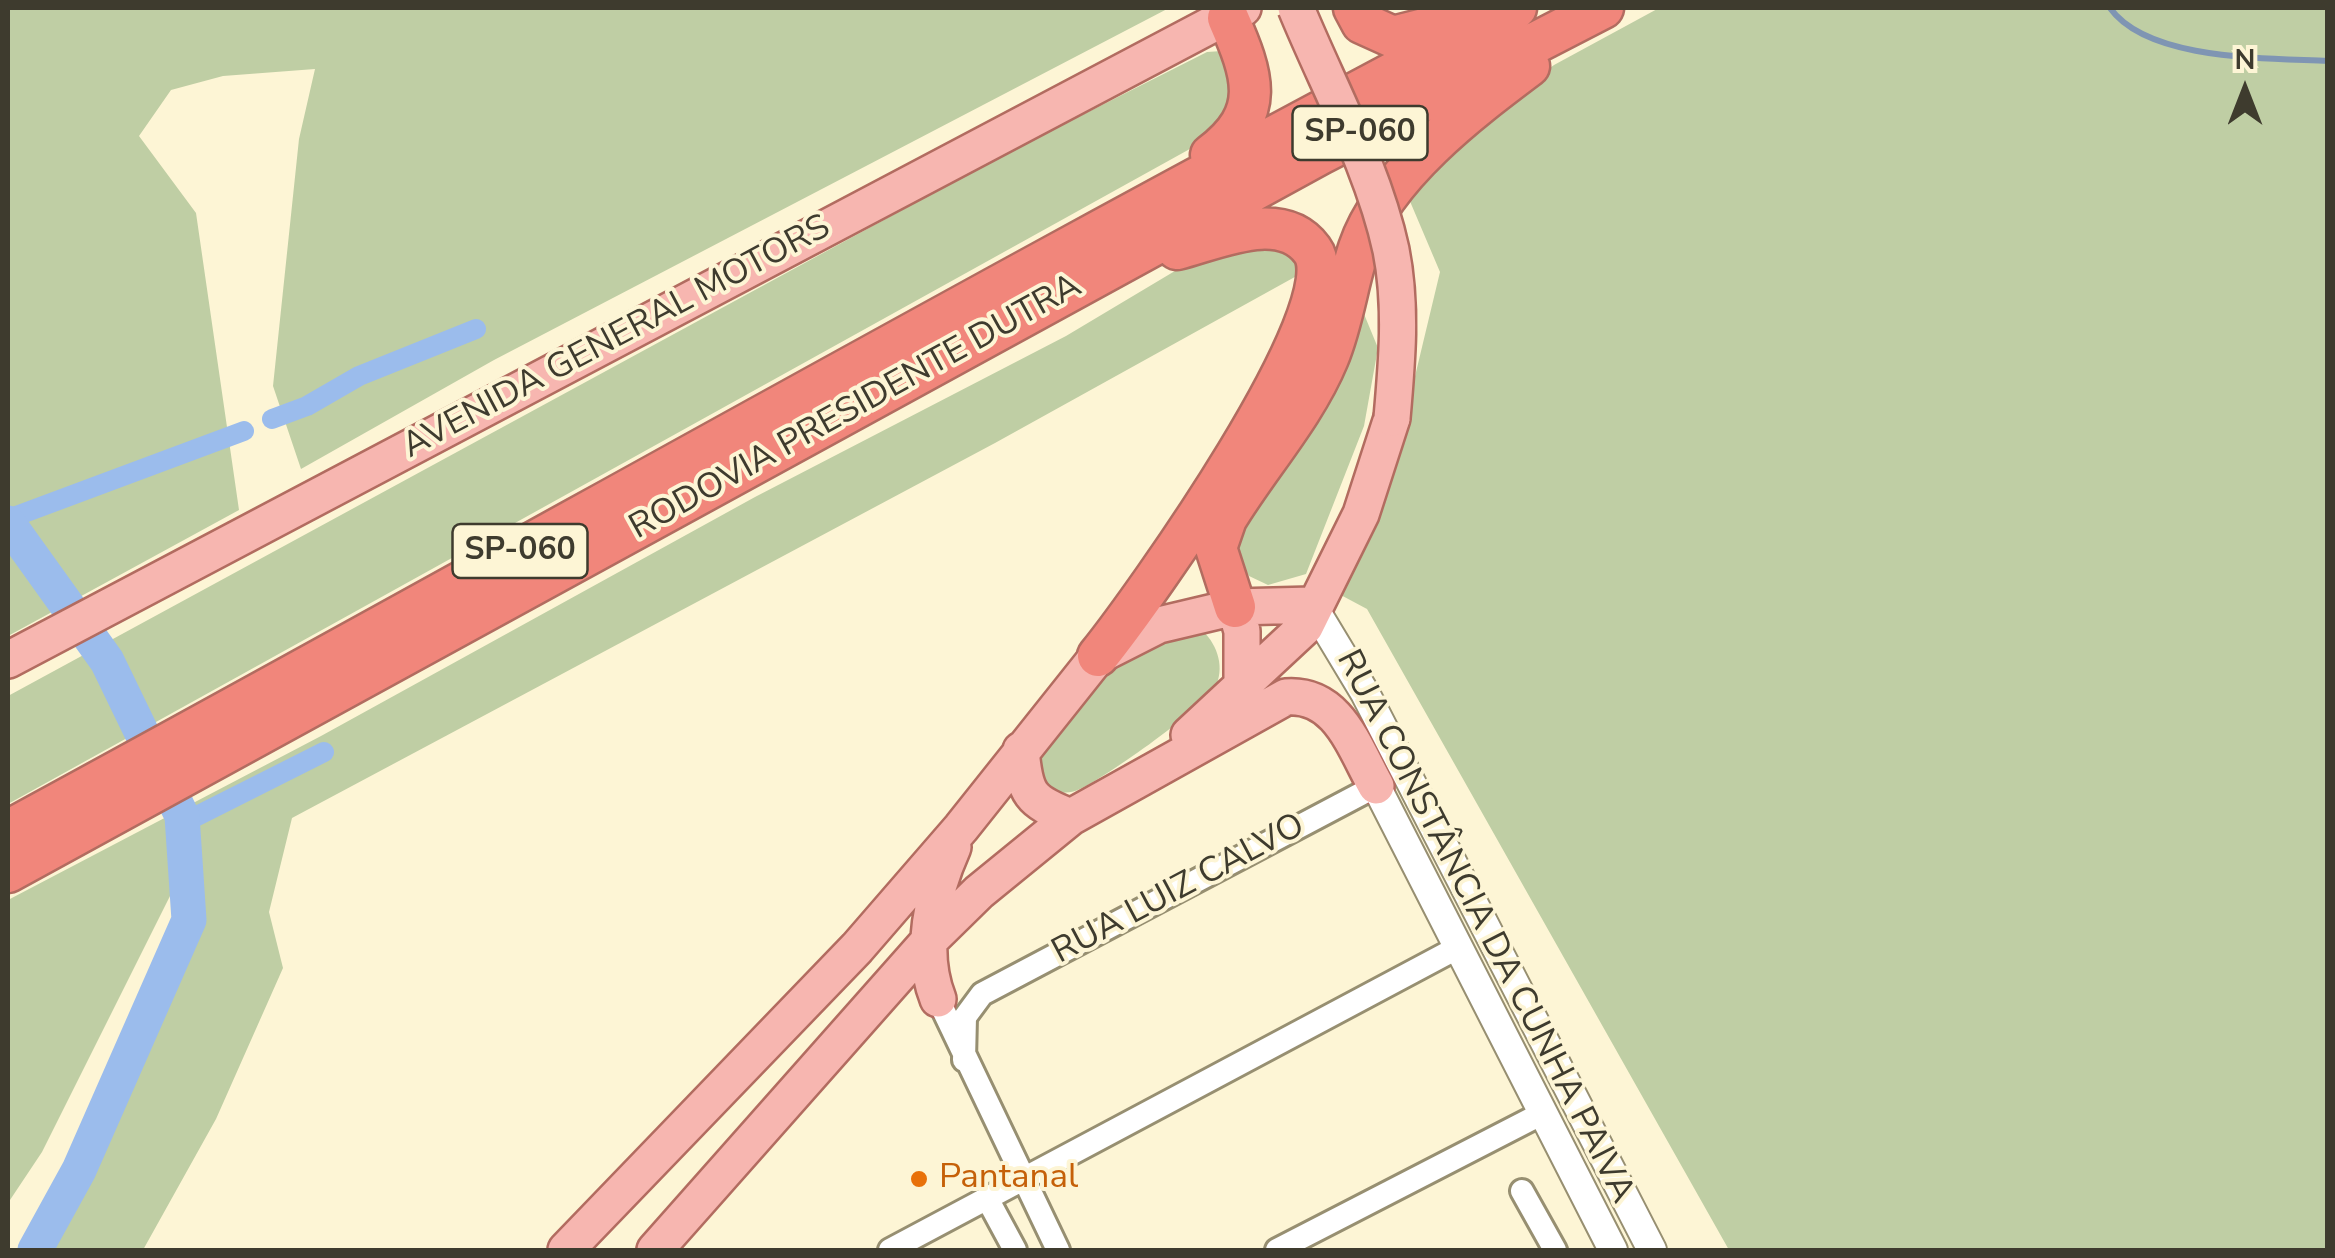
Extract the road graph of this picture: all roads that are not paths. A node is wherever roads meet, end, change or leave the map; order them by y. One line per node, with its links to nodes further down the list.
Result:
1 (1296, 8): 9 (main road, bridge)
2 (1354, 8): 3 (highway)
3 (1507, 8)
4 (1516, 8): 7 (highway, RODOVIA PRESIDENTE DUTRA / SP-060)
5 (1606, 8): 8 (highway, RODOVIA PRESIDENTE DUTRA / SP-060); 10 (highway)
6 (1225, 10): 7 (highway); 11 (main road, AVENIDA GENERAL MOTORS)
7 (1155, 197): 14 (highway, RODOVIA PRESIDENTE DUTRA / SP-060)
8 (1120, 264): 12 (highway); 14 (highway, RODOVIA PRESIDENTE DUTRA / SP-060)
9 (1312, 605): 10 (main road); 13 (main road); 40 (street, RUA CONSTÂNCIA DA CUNHA PAIVA)
10 (1234, 607): 12 (main road); 13 (main road)
11 (19, 654)
12 (1098, 656): 15 (main road)
13 (1242, 688): 18 (main road)
14 (202, 745): 17 (highway, RODOVIA PRESIDENTE DUTRA / SP-060)
15 (1020, 750): 19 (main road); 20 (main road)
16 (1376, 786): 18 (main road); 25 (street, RUA CONSTÂNCIA DA CUNHA PAIVA); 27 (street, RUA LUIZ CALVO)
17 (122, 790): 21 (highway, RODOVIA PRESIDENTE DUTRA / SP-060); 22 (highway, RODOVIA PRESIDENTE DUTRA / SP-060)
18 (1108, 796): 19 (main road)
19 (1071, 817): 23 (main road)
20 (961, 828): 23 (main road); 24 (main road)
21 (8, 831)
22 (8, 872)
23 (927, 943): 24 (main road); 26 (main road); 33 (main road)
24 (856, 948): 32 (main road)
25 (1458, 948): 28 (street, RUA CONSTÂNCIA DA CUNHA PAIVA); 29 (street)
26 (938, 999): 27 (street)
27 (964, 1060): 29 (street)
28 (1542, 1114): 37 (street); 39 (street, RUA CONSTÂNCIA DA CUNHA PAIVA)
29 (1023, 1182): 31 (street); 36 (street)
30 (1522, 1190): 38 (street)
31 (988, 1200): 34 (street); 35 (street)
32 (566, 1250)
33 (656, 1250)
34 (890, 1250)
35 (1015, 1250)
36 (1058, 1250)
37 (1277, 1250)
38 (1555, 1250)
39 (1613, 1250)
40 (1652, 1250)

